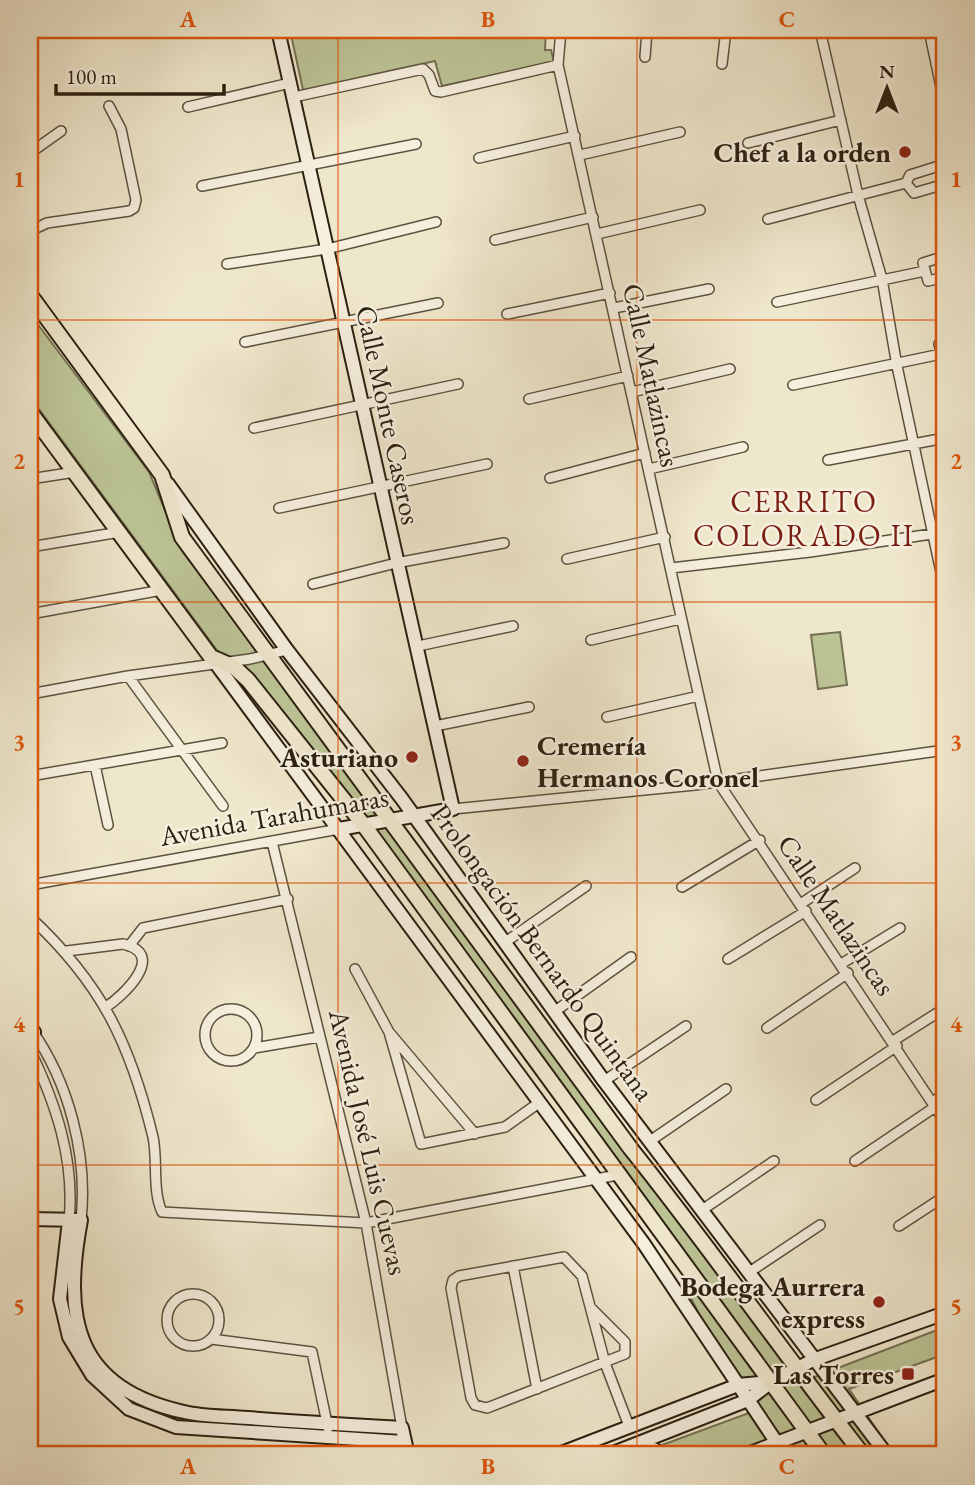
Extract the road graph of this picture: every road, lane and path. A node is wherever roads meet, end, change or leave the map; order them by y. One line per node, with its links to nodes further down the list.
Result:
1 (278, 30): 10 (street, Calle Monte Caseros)
2 (561, 30): 9 (street, Calle Matlazincas)
3 (647, 30): 7 (street)
4 (726, 30): 8 (street)
5 (820, 30): 15 (street)
6 (929, 30): 13 (street)
7 (645, 57)
8 (722, 64)
9 (558, 65): 11 (street); 18 (street, Calle Matlazincas)
10 (290, 83): 11 (street, Calle Monte Caseros); 14 (street)
11 (293, 97): 25 (street, Calle Monte Caseros)
12 (109, 106): 34 (street)
13 (945, 106)
14 (188, 107)
15 (841, 120): 19 (street); 29 (street)
16 (61, 131): 21 (street)
17 (680, 132): 22 (street)
18 (575, 136): 22 (street, Calle Matlazincas); 23 (street)
19 (748, 143)
20 (416, 144): 25 (street)
21 (32, 148)
22 (580, 155): 31 (street, Calle Matlazincas)
23 (479, 158)
24 (945, 164): 26 (street)
25 (310, 167): 28 (street); 37 (street, Calle Monte Caseros)
26 (905, 184): 27 (street); 29 (street)
27 (945, 184)
28 (202, 186)
29 (858, 195): 32 (street); 42 (street)
30 (700, 210): 35 (street)
31 (593, 217): 35 (street, Calle Matlazincas); 36 (street)
32 (768, 219)
33 (436, 222): 37 (street)
34 (30, 231)
35 (597, 234): 44 (street, Calle Matlazincas)
36 (495, 240)
37 (327, 248): 39 (street); 50 (street, Calle Monte Caseros)
38 (945, 256): 40 (street)
39 (227, 264)
40 (925, 271): 41 (street); 42 (street)
41 (945, 277)
42 (882, 279): 46 (street); 55 (street)
43 (709, 289): 48 (street)
44 (610, 293): 48 (street, Calle Matlazincas); 49 (street)
45 (30, 295): 73 (main road, Prolongación Bernardo Quintana)
46 (777, 302)
47 (438, 303): 50 (street)
48 (614, 308): 57 (street, Calle Matlazincas)
49 (507, 314)
50 (344, 320): 52 (street); 62 (street, Calle Monte Caseros)
51 (945, 340): 53 (street)
52 (245, 342)
53 (941, 354): 54 (street); 55 (street)
54 (945, 364)
55 (897, 366): 59 (street); 66 (street)
56 (730, 369): 60 (street)
57 (628, 376): 60 (street, Calle Matlazincas); 61 (street)
58 (458, 384): 62 (street)
59 (793, 385)
60 (632, 392): 68 (street, Calle Matlazincas)
61 (529, 399)
62 (361, 402): 64 (street); 76 (street, Calle Monte Caseros)
63 (33, 421): 72 (main road)
64 (254, 428)
65 (945, 438): 66 (street)
66 (913, 444): 69 (street); 80 (street)
67 (743, 447): 71 (street)
68 (645, 453): 71 (street, Calle Matlazincas); 74 (street)
69 (828, 460)
70 (487, 464): 76 (street)
71 (649, 469): 81 (street, Calle Matlazincas)
72 (75, 472): 75 (street); 78 (main road)
73 (162, 475): 95 (street, Prolongación Bernardo Quintana); 96 (main road, Prolongación Bernardo Quintana)
74 (550, 478)
75 (30, 479)
76 (379, 485): 77 (street); 85 (street, Calle Monte Caseros)
77 (279, 508)
78 (120, 532): 83 (street); 88 (main road)
79 (945, 532): 80 (street)
80 (932, 534): 86 (street); 89 (street)
81 (664, 537): 84 (street); 86 (street, Calle Matlazincas)
82 (504, 542): 85 (street)
83 (30, 547)
84 (567, 559)
85 (396, 563): 87 (street); 94 (street, Calle Monte Caseros)
86 (671, 568): 91 (street, Calle Matlazincas)
87 (313, 584)
88 (162, 590): 90 (street); 97 (main road)
89 (945, 591)
90 (30, 614)
91 (680, 619): 93 (street); 100 (street, Calle Matlazincas)
92 (513, 626): 94 (street)
93 (591, 640)
94 (418, 646): 103 (street, Calle Monte Caseros)
95 (287, 650): 96 (street); 112 (street, Prolongación Bernardo Quintana)
96 (267, 655): 97 (street); 113 (main road, Prolongación Bernardo Quintana)
97 (217, 661): 98 (street); 114 (main road); 116 (street)
98 (128, 676): 99 (street); 106 (street)
99 (30, 694)
100 (699, 696): 102 (street); 109 (street, Calle Matlazincas)
101 (530, 707): 103 (street)
102 (607, 717)
103 (435, 726): 111 (street, Calle Monte Caseros)
104 (222, 743): 106 (street)
105 (945, 750): 109 (street, Avenida Tarahumaras)
106 (181, 751): 107 (street); 110 (street)
107 (95, 765): 108 (street); 115 (street)
108 (30, 776)
109 (718, 782): 111 (street, Avenida Tarahumaras); 117 (street, Calle Matlazincas)
110 (223, 806)
111 (453, 809): 112 (street, Avenida Tarahumaras)
112 (414, 817): 113 (street, Avenida Tarahumaras); 127 (street, Prolongación Bernardo Quintana)
113 (390, 819): 114 (street, Avenida Tarahumaras); 173 (main road, Prolongación Bernardo Quintana)
114 (363, 824): 116 (street, Avenida Tarahumaras); 157 (main road)
115 (108, 825)
116 (339, 829): 118 (street, Avenida Tarahumaras); 150 (street)
117 (760, 840): 122 (street); 124 (street, Calle Matlazincas)
118 (272, 842): 120 (street, Avenida Tarahumaras); 123 (street, Avenida José Luis Cuevas)
119 (855, 867): 124 (street)
120 (30, 885)
121 (586, 886): 127 (street)
122 (682, 887)
123 (288, 899): 128 (street); 142 (street, Avenida José Luis Cuevas)
124 (804, 907): 131 (street); 132 (street, Calle Matlazincas)
125 (30, 917): 129 (street)
126 (900, 928): 132 (street)
127 (504, 943): 137 (street, Prolongación Bernardo Quintana)
128 (130, 946): 129 (street); 135 (street)
129 (67, 951): 135 (street)
130 (631, 957): 137 (street)
131 (727, 958)
132 (841, 964): 134 (street, Calle Matlazincas)
133 (355, 969): 141 (street)
134 (848, 973): 139 (street); 143 (street, Calle Matlazincas)
135 (106, 1007): 163 (street)
136 (945, 1008): 143 (street)
137 (554, 1012): 146 (street, Prolongación Bernardo Quintana)
138 (686, 1026): 146 (street)
139 (767, 1028)
140 (31, 1031): 162 (street)
141 (389, 1032): 153 (street); 153 (street)
142 (319, 1037): 144 (street); 163 (street, Avenida José Luis Cuevas)
143 (895, 1044): 149 (street); 151 (street, Calle Matlazincas)
144 (254, 1048): 144 (street)
145 (30, 1050): 162 (street)
146 (604, 1080): 154 (street, Prolongación Bernardo Quintana)
147 (726, 1089): 154 (street)
148 (945, 1094): 151 (street)
149 (816, 1100)
150 (540, 1102): 153 (street); 158 (street)
151 (934, 1105): 152 (street, Calle Matlazincas); 156 (street)
152 (945, 1122)
153 (475, 1134)
154 (650, 1141): 160 (street, Prolongación Bernardo Quintana)
155 (774, 1161): 160 (street)
156 (855, 1161)
157 (617, 1175): 158 (street); 175 (main road)
158 (597, 1180): 163 (street); 176 (street)
159 (945, 1196): 165 (street)
160 (702, 1210): 167 (street, Prolongación Bernardo Quintana)
161 (30, 1219): 162 (street)
162 (75, 1220): 182 (street)
163 (366, 1223): 184 (street, Avenida José Luis Cuevas)
164 (820, 1225): 167 (street)
165 (899, 1226)
166 (513, 1266): 168 (street); 177 (street); 177 (street)
167 (748, 1273): 171 (street, Prolongación Bernardo Quintana)
168 (591, 1308): 172 (street); 172 (street)
169 (945, 1313): 171 (street)
170 (211, 1339): 170 (street); 182 (street)
171 (813, 1360): 173 (street); 179 (street, Prolongación Bernardo Quintana)
172 (605, 1363): 177 (street); 181 (street)
173 (796, 1370): 175 (street); 180 (main road, Prolongación Bernardo Quintana)
174 (945, 1378): 179 (street)
175 (771, 1382): 176 (street); 178 (street); 183 (main road)
176 (738, 1385): 178 (street); 181 (street)
177 (537, 1389)
178 (748, 1401): 185 (street); 186 (street)
179 (853, 1413): 180 (street); 195 (street, Prolongación Bernardo Quintana)
180 (835, 1420): 183 (street); 194 (main road, Prolongación Bernardo Quintana)
181 (629, 1426): 188 (street)
182 (329, 1430): 184 (street)
183 (806, 1432): 185 (street); 193 (main road)
184 (403, 1435): 187 (street, Avenida José Luis Cuevas)
185 (775, 1444): 191 (street); 192 (street)
186 (636, 1445): 189 (street); 190 (street)
187 (408, 1455)
188 (556, 1455)
189 (608, 1455)
190 (661, 1455)
191 (745, 1455)
192 (785, 1455)
193 (824, 1455)
194 (863, 1455)
195 (887, 1455)

